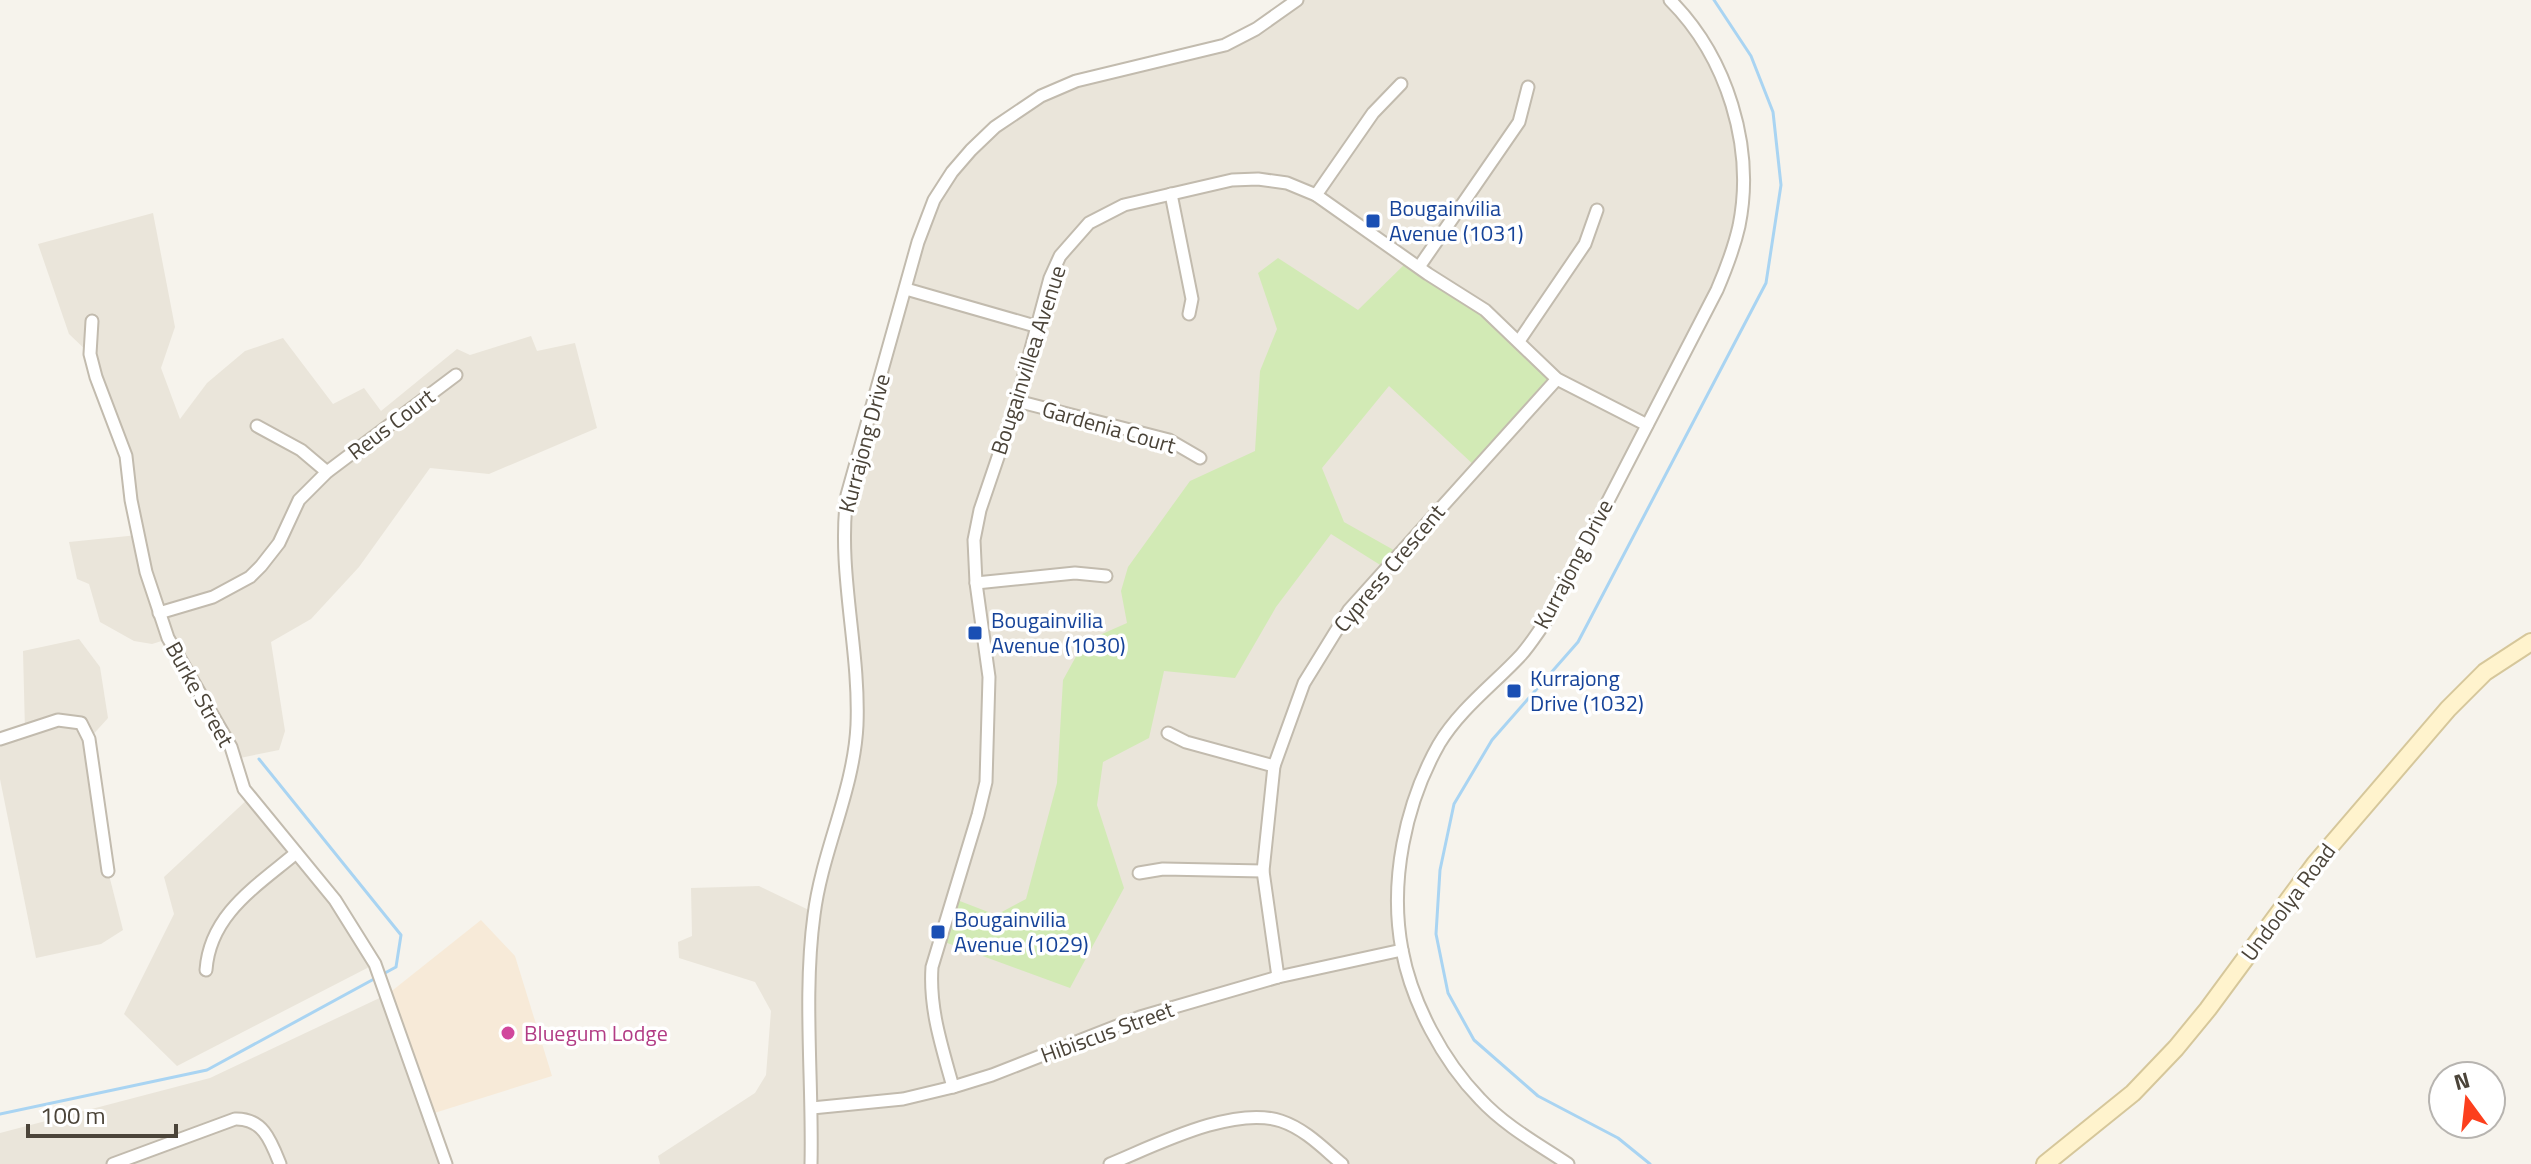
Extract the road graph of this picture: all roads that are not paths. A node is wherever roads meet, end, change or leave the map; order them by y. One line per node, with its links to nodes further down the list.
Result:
1 (1297, 0): 9 (street, Kurrajong Drive)
2 (1670, 0): 17 (street, Kurrajong Drive)
3 (1401, 84): 6 (street)
4 (1528, 87): 8 (street)
5 (1171, 194): 6 (street, Bougainvillea Avenue); 10 (street); 12 (street, Bougainvillea Avenue)
6 (1316, 195): 8 (street, Bougainvillea Avenue)
7 (1597, 210): 13 (street)
8 (1419, 267): 13 (street, Bougainvillea Avenue)
9 (906, 289): 12 (street); 36 (street, Kurrajong Drive)
10 (1189, 314)
11 (92, 321): 23 (street, Burke Street)
12 (1035, 326): 16 (street, Bougainvillea Avenue)
13 (1519, 341): 15 (street, Bougainvillea Avenue)
14 (456, 375): 20 (street, Reus Court)
15 (1557, 379): 17 (street, Bougainvillea Avenue); 27 (street, Cypress Crescent)
16 (1017, 401): 19 (street, Gardenia Court); 22 (street, Bougainvillea Avenue)
17 (1647, 425): 32 (street, Kurrajong Drive)
18 (257, 426): 20 (street, Reus Court)
19 (1200, 458)
20 (327, 472): 23 (street, Reus Court)
21 (1106, 576): 22 (street)
22 (976, 583): 35 (street, Bougainvillea Avenue)
23 (159, 613): 28 (street, Burke Street)
24 (2531, 642): 44 (street, Undoolya Road)
25 (1168, 733): 27 (street)
26 (0, 739): 29 (street)
27 (1274, 766): 30 (street, Cypress Crescent)
28 (296, 853): 33 (street); 39 (street, Burke Street)
29 (108, 871)
30 (1263, 871): 31 (street); 34 (street, Cypress Crescent)
31 (1139, 873)
32 (1402, 950): 34 (street, Hibiscus Street); 43 (street, Kurrajong Drive)
33 (206, 970)
34 (1278, 977): 35 (street, Hibiscus Street)
35 (953, 1087): 36 (street, Hibiscus Street)
36 (812, 1108): 40 (street, Kurrajong Drive)
37 (113, 1164): 38 (street)
38 (280, 1164)
39 (446, 1164)
40 (811, 1164)
41 (1110, 1164): 42 (street)
42 (1342, 1164)
43 (1568, 1164)
44 (2045, 1164)

